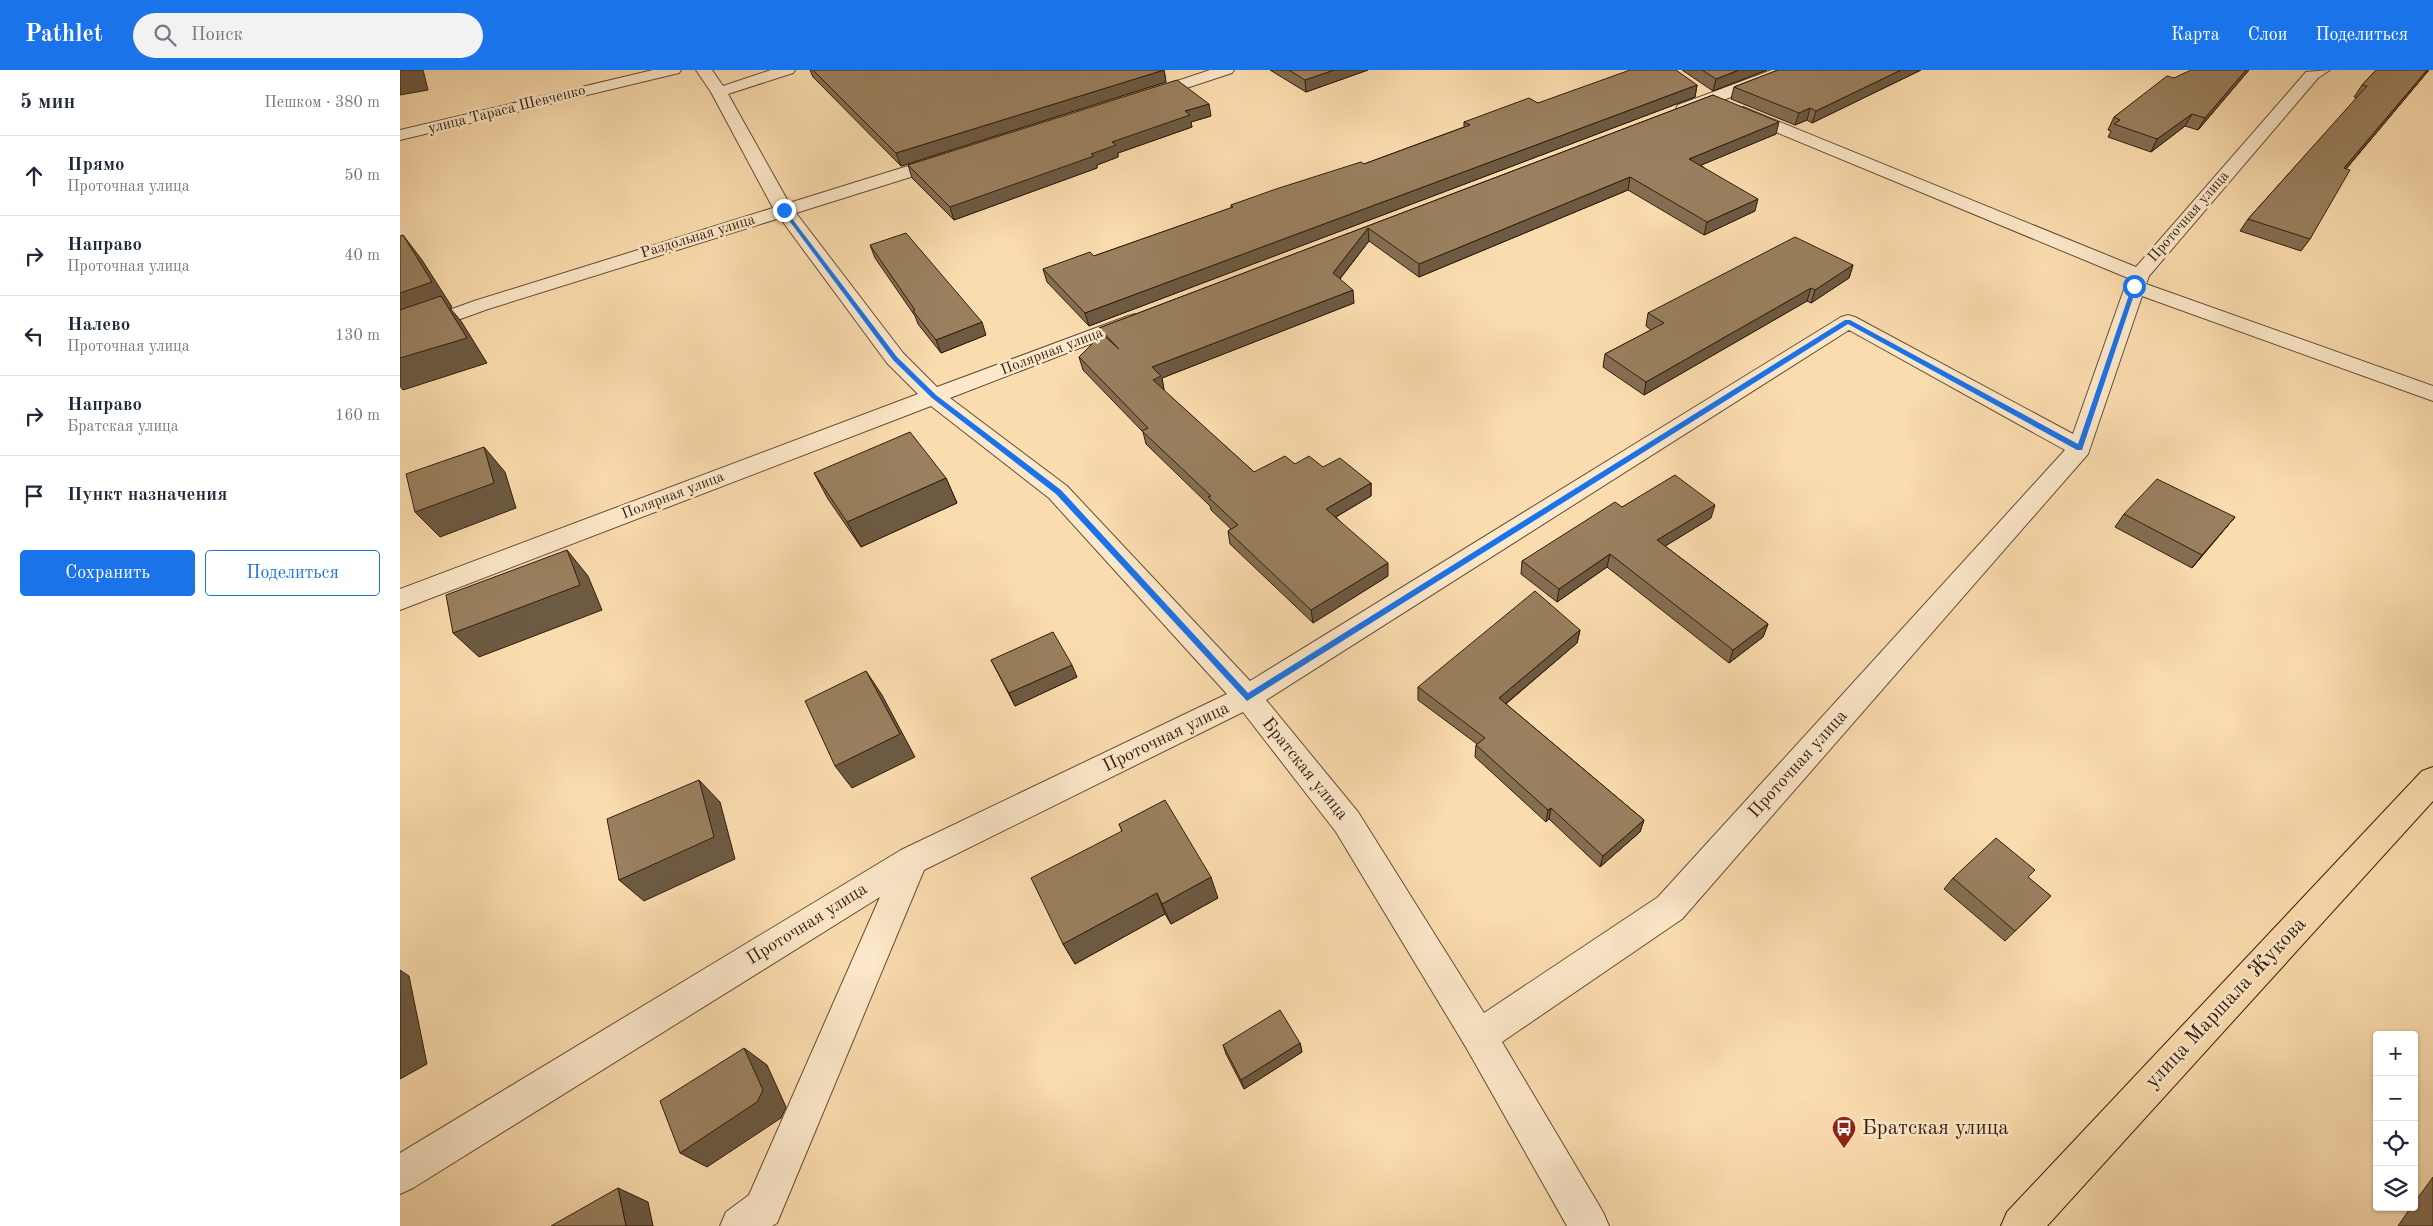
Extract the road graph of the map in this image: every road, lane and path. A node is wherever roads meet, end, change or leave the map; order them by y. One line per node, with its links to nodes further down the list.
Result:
1 (673, 70): 10 (street, улица Тараса Шевченко)
2 (787, 70): 6 (street)
3 (1226, 70): 8 (street)
4 (1787, 70): 7 (street)
5 (2322, 70): 13 (street, Проточная улица)
6 (711, 81): 12 (street, Братская улица)
7 (1703, 94): 9 (street); 13 (street)
8 (1127, 102)
9 (1664, 117)
10 (400, 136)
11 (962, 155): 12 (street, Раздольная улица)
12 (784, 210): 15 (street, Раздольная улица); 17 (street, Братская улица)
13 (2137, 280): 16 (street); 18 (street, Проточная улица)
14 (1156, 312): 17 (street, Полярная улица)
15 (400, 335)
16 (2433, 394)
17 (934, 397): 19 (street, Полярная улица); 20 (street, Братская улица)
18 (2080, 448): 20 (street, Проточная улица); 23 (street, Проточная улица)
19 (400, 600)
20 (1247, 697): 22 (street, Проточная улица); 23 (street, Братская улица)
21 (2433, 780): 27 (main road, улица Маршала Жукова)
22 (912, 860): 24 (street, Проточная улица); 25 (street)
23 (1479, 1037): 26 (street, Братская улица)
24 (400, 1175)
25 (740, 1226)
26 (1589, 1226)
27 (2021, 1226)

